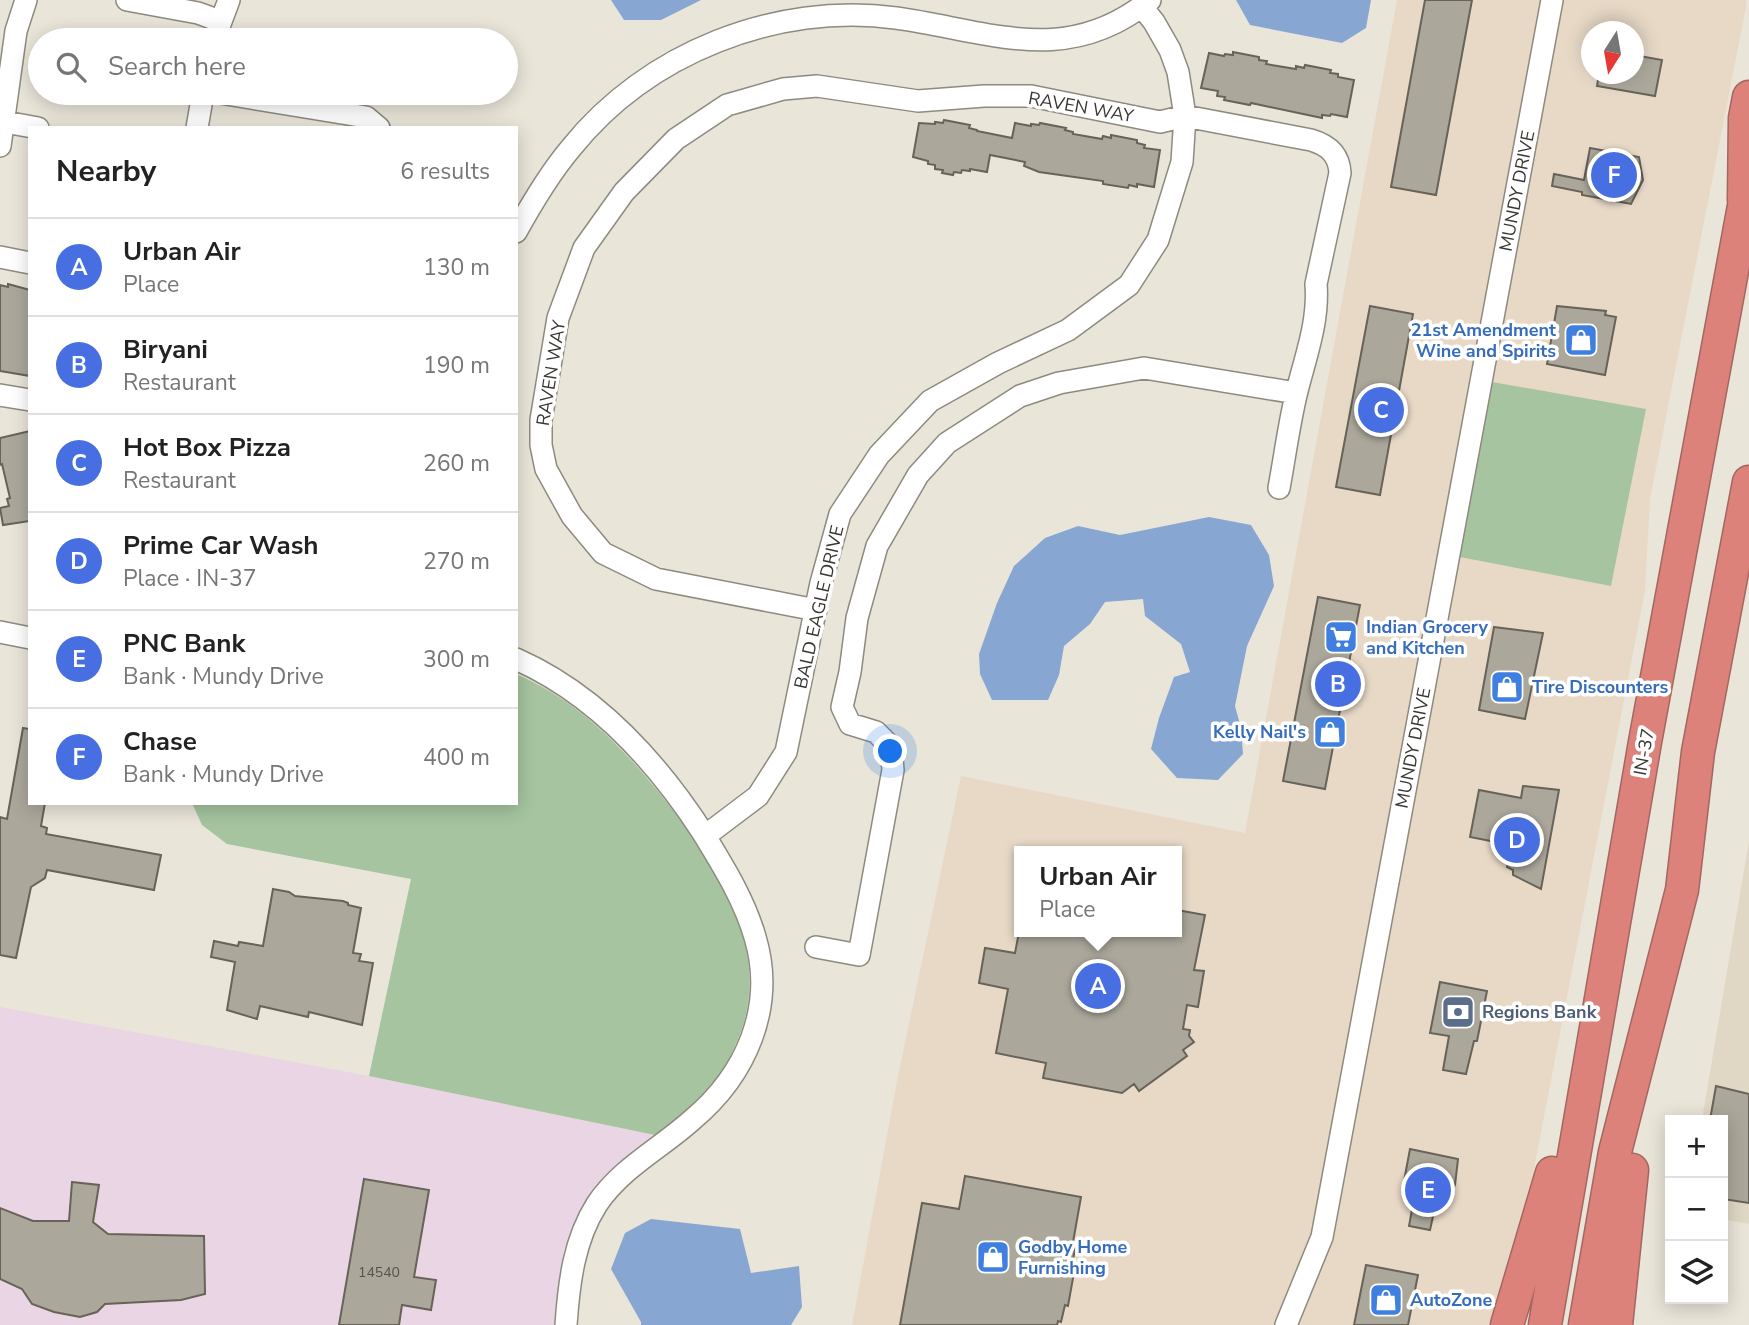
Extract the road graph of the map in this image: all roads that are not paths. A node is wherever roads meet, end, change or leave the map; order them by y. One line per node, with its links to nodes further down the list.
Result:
1 (26, 0): 12 (street)
2 (127, 0): 6 (street)
3 (229, 0): 7 (street)
4 (1552, 0): 36 (street, MUNDY DRIVE)
5 (1146, 3): 11 (street, BALD EAGLE DRIVE); 19 (street)
6 (214, 28)
7 (218, 28)
8 (1749, 97): 18 (highway)
9 (202, 105): 14 (street)
10 (293, 105): 15 (street)
11 (1185, 116): 22 (street, RAVEN WAY); 27 (street, BALD EAGLE DRIVE); 27 (street, RAVEN WAY)
12 (2, 122): 13 (street); 16 (street)
13 (28, 126)
14 (197, 126)
15 (377, 126)
16 (0, 146)
17 (1749, 179): 18 (highway, IN-37)
18 (1743, 210): 33 (highway, IN-37)
19 (518, 229)
20 (0, 257): 21 (street)
21 (28, 263)
22 (1296, 393): 26 (street); 32 (street)
23 (0, 395): 24 (street)
24 (28, 400)
25 (1749, 482): 34 (highway)
26 (1279, 488)
27 (816, 610): 31 (street, BALD EAGLE DRIVE)
28 (0, 632): 29 (street)
29 (28, 638)
30 (518, 660): 31 (street)
31 (705, 836): 35 (street)
32 (816, 947)
33 (1587, 1072): 37 (highway); 38 (highway, IN-37)
34 (1633, 1087): 39 (highway); 40 (highway)
35 (566, 1325)
36 (1286, 1325)
37 (1507, 1325)
38 (1545, 1325)
39 (1585, 1325)
40 (1616, 1325)

